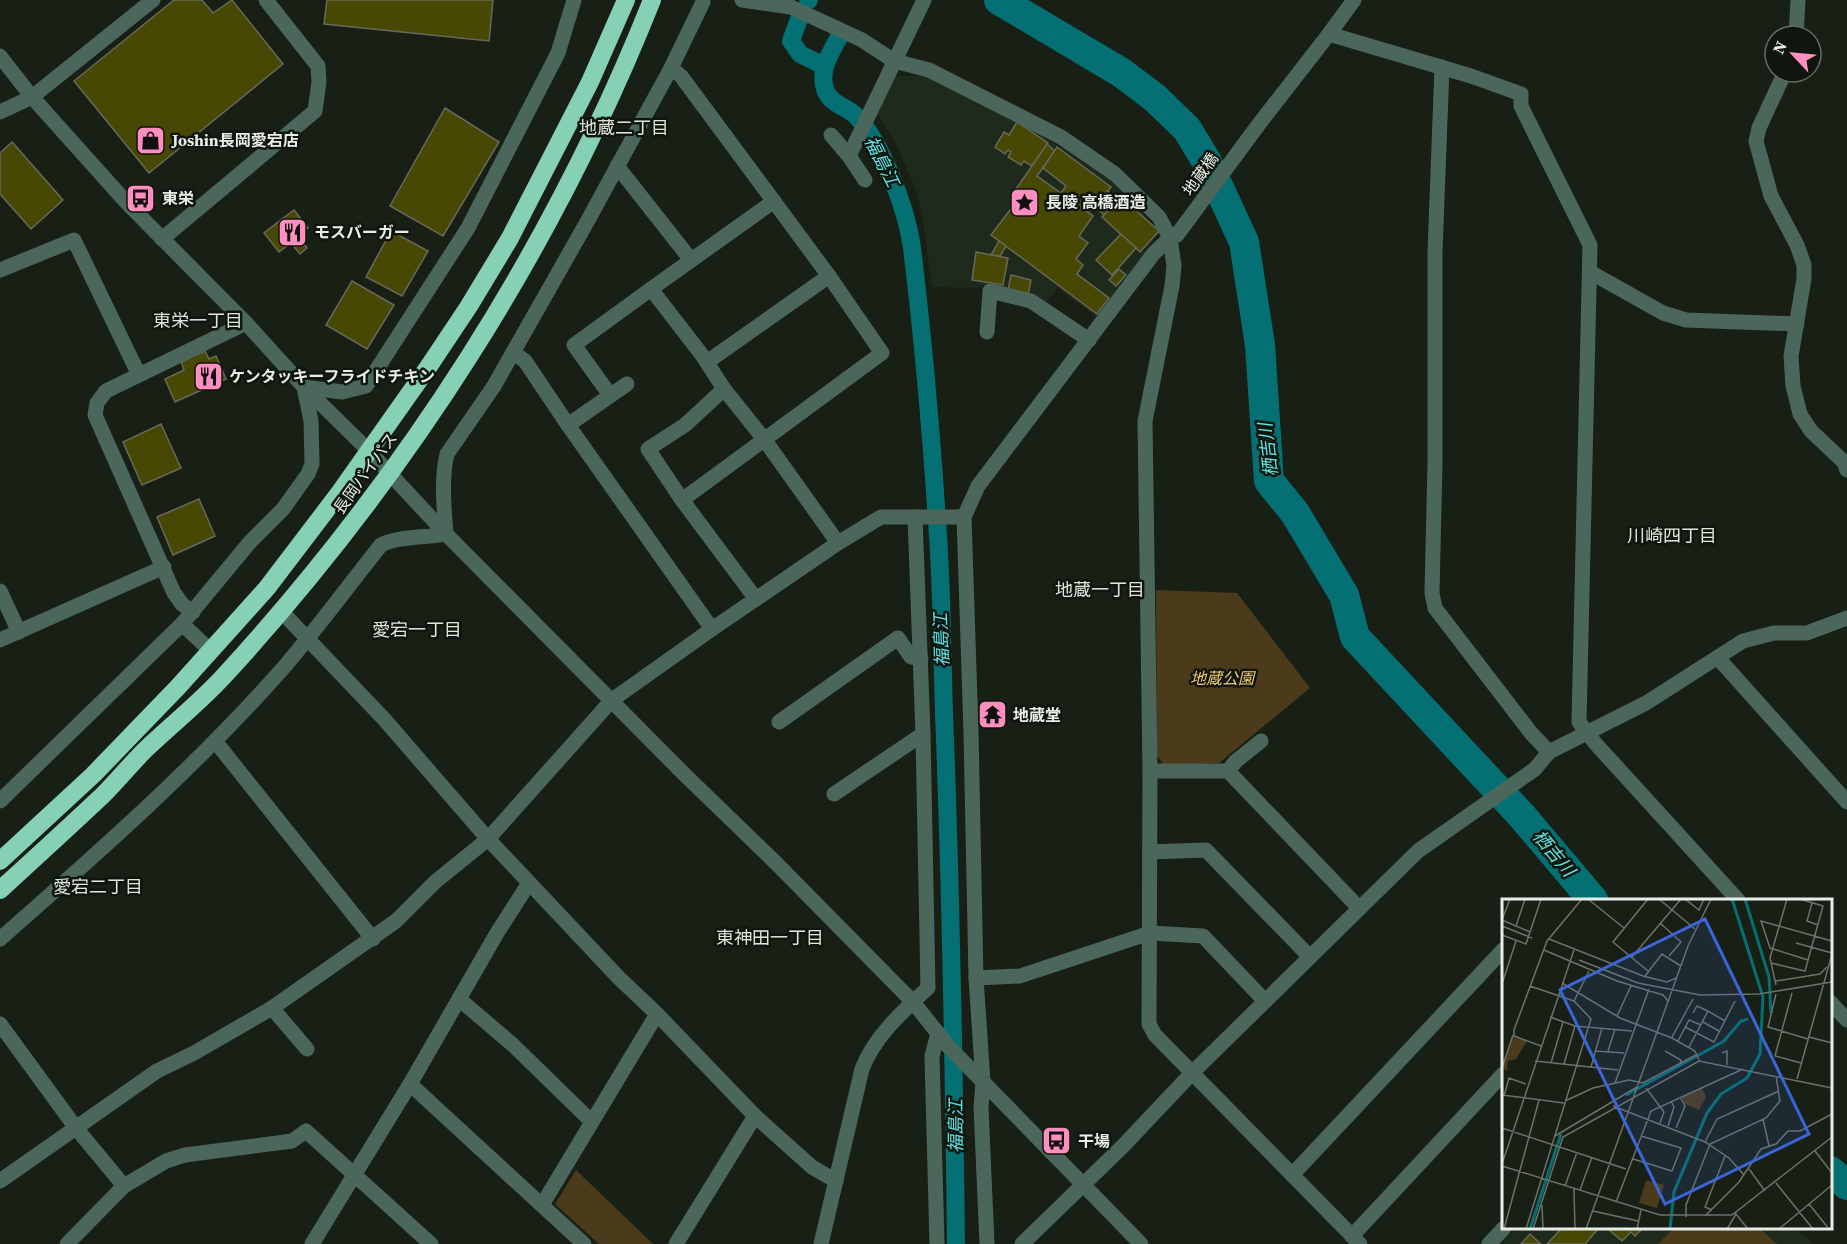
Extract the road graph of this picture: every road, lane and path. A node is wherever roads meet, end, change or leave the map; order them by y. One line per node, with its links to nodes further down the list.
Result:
1 (153, 0): 18 (street)
2 (266, 0): 26 (street)
3 (574, 0): 40 (street)
4 (626, 0): 45 (highway, 長岡バイパス)
5 (652, 0): 47 (highway, 長岡バイパス)
6 (742, 0): 13 (street)
7 (924, 0): 13 (street)
8 (1354, 0): 12 (street, 地蔵橋)
9 (1798, 0): 11 (street)
10 (705, 1): 16 (street)
11 (1797, 24)
12 (1329, 34): 15 (street); 25 (street, 地蔵橋)
13 (896, 55): 21 (street); 25 (street)
14 (0, 56): 18 (street)
15 (1442, 67): 29 (street); 73 (street)
16 (670, 68): 22 (street); 24 (street)
17 (1779, 84): 33 (street)
18 (32, 97): 19 (street); 26 (street)
19 (0, 112)
20 (831, 135): 21 (street)
21 (851, 152): 23 (street)
22 (617, 166): 27 (street); 36 (street)
23 (865, 180)
24 (774, 201): 27 (street); 30 (street)
25 (1174, 237): 35 (street, 地蔵橋); 74 (street)
26 (162, 239): 32 (street)
27 (691, 260): 31 (street)
28 (0, 270): 38 (street)
29 (1590, 272): 33 (street); 70 (street)
30 (829, 276): 37 (street); 44 (street)
31 (651, 289): 37 (street); 42 (street)
32 (246, 322): 38 (street); 40 (street)
33 (1797, 324): 46 (street)
34 (987, 332): 35 (street)
35 (1089, 340): 50 (street, 地蔵橋)
36 (513, 352): 43 (street); 51 (street)
37 (707, 362): 41 (street)
38 (139, 375): 53 (street)
39 (627, 384): 42 (street)
40 (304, 387): 45 (street); 57 (street)
41 (723, 389): 44 (street); 48 (street)
42 (610, 395): 43 (street)
43 (568, 425): 60 (street)
44 (764, 439): 48 (street); 52 (street)
45 (369, 451): 47 (street); 64 (highway, 長岡バイパス)
46 (1847, 470)
47 (389, 474): 51 (street); 56 (highway, 長岡バイパス)
48 (682, 500): 55 (street)
49 (919, 516): 50 (street); 52 (street); 66 (street)
50 (957, 517): 91 (street)
51 (446, 534): 62 (street); 67 (street)
52 (838, 543): 55 (street)
53 (164, 567): 57 (street); 61 (street)
54 (0, 591): 61 (street)
55 (756, 599): 60 (street)
56 (281, 611): 62 (street); 83 (highway, 長岡バイパス)
57 (193, 612): 59 (street)
58 (1847, 618): 65 (street)
59 (182, 624): 64 (street); 77 (street)
60 (712, 628): 67 (street)
61 (19, 632): 63 (street)
62 (307, 637): 71 (street); 79 (street)
63 (0, 640)
64 (211, 651): 81 (highway, 長岡バイパス)
65 (1718, 658): 70 (street); 78 (street)
66 (921, 659): 68 (street); 69 (street)
67 (612, 700): 79 (street); 94 (street)
68 (779, 722)
69 (923, 734): 76 (street); 94 (street)
70 (1588, 734): 73 (street); 84 (street)
71 (215, 741): 87 (street); 88 (street)
72 (1261, 741): 75 (street)
73 (1549, 752): 85 (street)
74 (1150, 771): 75 (street); 80 (street)
75 (1228, 771): 85 (street)
76 (834, 794)
77 (0, 801)
78 (1847, 802)
79 (488, 838): 82 (street); 88 (street)
80 (1150, 852): 86 (street); 90 (street)
81 (0, 861)
82 (529, 883): 92 (street); 97 (street)
83 (0, 890)
84 (1737, 899)
85 (1359, 908): 90 (street)
86 (1150, 933): 91 (street); 93 (street); 102 (street)
87 (0, 939)
88 (372, 939): 96 (street)
89 (1502, 950): 110 (street)
90 (1310, 957): 93 (street)
91 (976, 978): 104 (street)
92 (459, 999): 105 (street); 107 (street)
93 (1265, 1001): 102 (street)
94 (913, 1002): 100 (street); 112 (street)
95 (1832, 1004): 98 (street)
96 (272, 1008): 101 (street); 108 (street)
97 (657, 1014): 106 (street); 107 (street)
98 (1847, 1020)
99 (0, 1024): 108 (street)
100 (938, 1033): 104 (street); 124 (street)
101 (307, 1049)
102 (1192, 1073): 110 (street); 113 (street)
103 (1502, 1074): 117 (street)
104 (980, 1079): 113 (street); 125 (street)
105 (410, 1084): 109 (street); 115 (street)
106 (755, 1116): 112 (street); 122 (street)
107 (591, 1120): 115 (street)
108 (76, 1128): 111 (street); 114 (street)
109 (354, 1173): 114 (street); 119 (street); 120 (street)
110 (1292, 1175): 117 (street)
111 (0, 1181)
112 (836, 1181): 123 (street)
113 (1082, 1184): 126 (street); 127 (street)
114 (124, 1186): 118 (street)
115 (542, 1206): 121 (street)
116 (1502, 1229): 128 (street)
117 (1356, 1240)
118 (67, 1244)
119 (312, 1244)
120 (431, 1244)
121 (584, 1244)
122 (676, 1244)
123 (821, 1244)
124 (937, 1244)
125 (987, 1244)
126 (1022, 1244)
127 (1141, 1244)
128 (1489, 1244)

